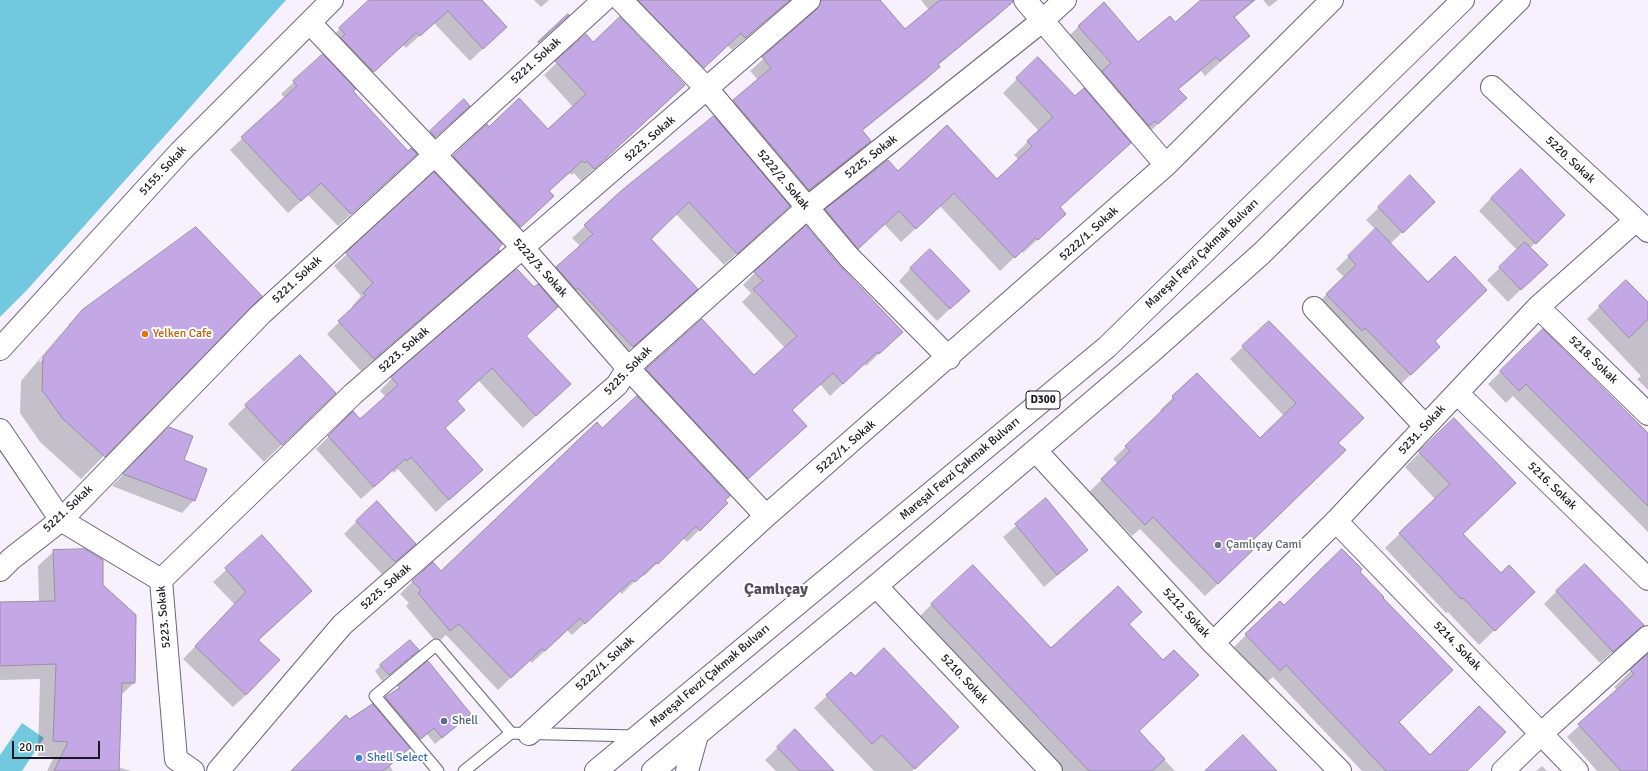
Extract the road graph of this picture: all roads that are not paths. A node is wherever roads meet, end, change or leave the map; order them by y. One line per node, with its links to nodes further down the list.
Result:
1 (332, 0): 11 (main road, 5155. Sokak)
2 (604, 0): 14 (main road, 5221. Sokak)
3 (620, 0): 13 (main road, 5222/2. Sokak)
4 (810, 0): 13 (main road, 5223. Sokak)
5 (1025, 0): 10 (main road)
6 (1065, 0): 10 (main road, 5225. Sokak)
7 (1332, 0): 15 (main road, 5222/1. Sokak)
8 (1463, 0): 41 (main road, Mareşal Fevzi Çakmak Bulvarı / D300)
9 (1519, 0): 28 (main road, D300)
10 (1042, 21): 15 (main road); 16 (main road, 5225. Sokak)
11 (310, 23): 14 (main road, 5222/3. Sokak); 21 (main road, 5155. Sokak)
12 (1492, 87): 17 (main road, 5220. Sokak)
13 (708, 90): 16 (main road, 5222/2. Sokak); 18 (main road, 5223. Sokak)
14 (434, 154): 18 (main road, 5222/3. Sokak); 30 (main road, 5221. Sokak)
15 (1166, 165): 22 (main road, 5222/1. Sokak)
16 (807, 208): 22 (main road, 5222/2. Sokak); 23 (main road, 5225. Sokak)
17 (1642, 226): 19 (main road, 5231. Sokak)
18 (523, 248): 23 (main road, 5222/3. Sokak); 34 (main road, 5223. Sokak)
19 (1538, 307): 24 (main road, 5231. Sokak); 25 (main road, 5218. Sokak)
20 (1314, 308): 26 (main road)
21 (0, 349)
22 (949, 358): 29 (main road, 5222/1. Sokak)
23 (628, 368): 29 (main road, 5222/3. Sokak); 43 (main road, 5225. Sokak)
24 (1457, 393): 26 (main road, 5231. Sokak); 33 (main road, 5216. Sokak)
25 (1648, 414)
26 (1425, 426): 31 (main road, 5231. Sokak)
27 (0, 430): 30 (main road)
28 (1036, 451): 35 (main road, D300); 37 (main road, 5212. Sokak)
29 (766, 516): 39 (main road, 5222/1. Sokak)
30 (61, 520): 32 (main road, 5221. Sokak); 34 (main road)
31 (1336, 521): 37 (main road, 5231. Sokak); 38 (main road, 5214. Sokak)
32 (0, 570)
33 (1648, 579)
34 (160, 580): 42 (main road, 5223. Sokak)
35 (876, 586): 40 (main road, D300); 49 (main road, 5210. Sokak)
36 (1648, 637): 38 (main road)
37 (1214, 643): 50 (main road, 5212. Sokak)
38 (1542, 733): 51 (main road); 52 (main road, 5214. Sokak)
39 (520, 734): 41 (lane); 44 (lane); 45 (lane)
40 (697, 735): 47 (main road, D300); 48 (main road)
41 (638, 736): 46 (main road, Mareşal Fevzi Çakmak Bulvarı / D300)
42 (193, 771)
43 (218, 771)
44 (438, 771)
45 (464, 771)
46 (596, 771)
47 (652, 771)
48 (687, 771)
49 (1051, 771)
50 (1340, 771)
51 (1503, 771)
52 (1577, 771)

